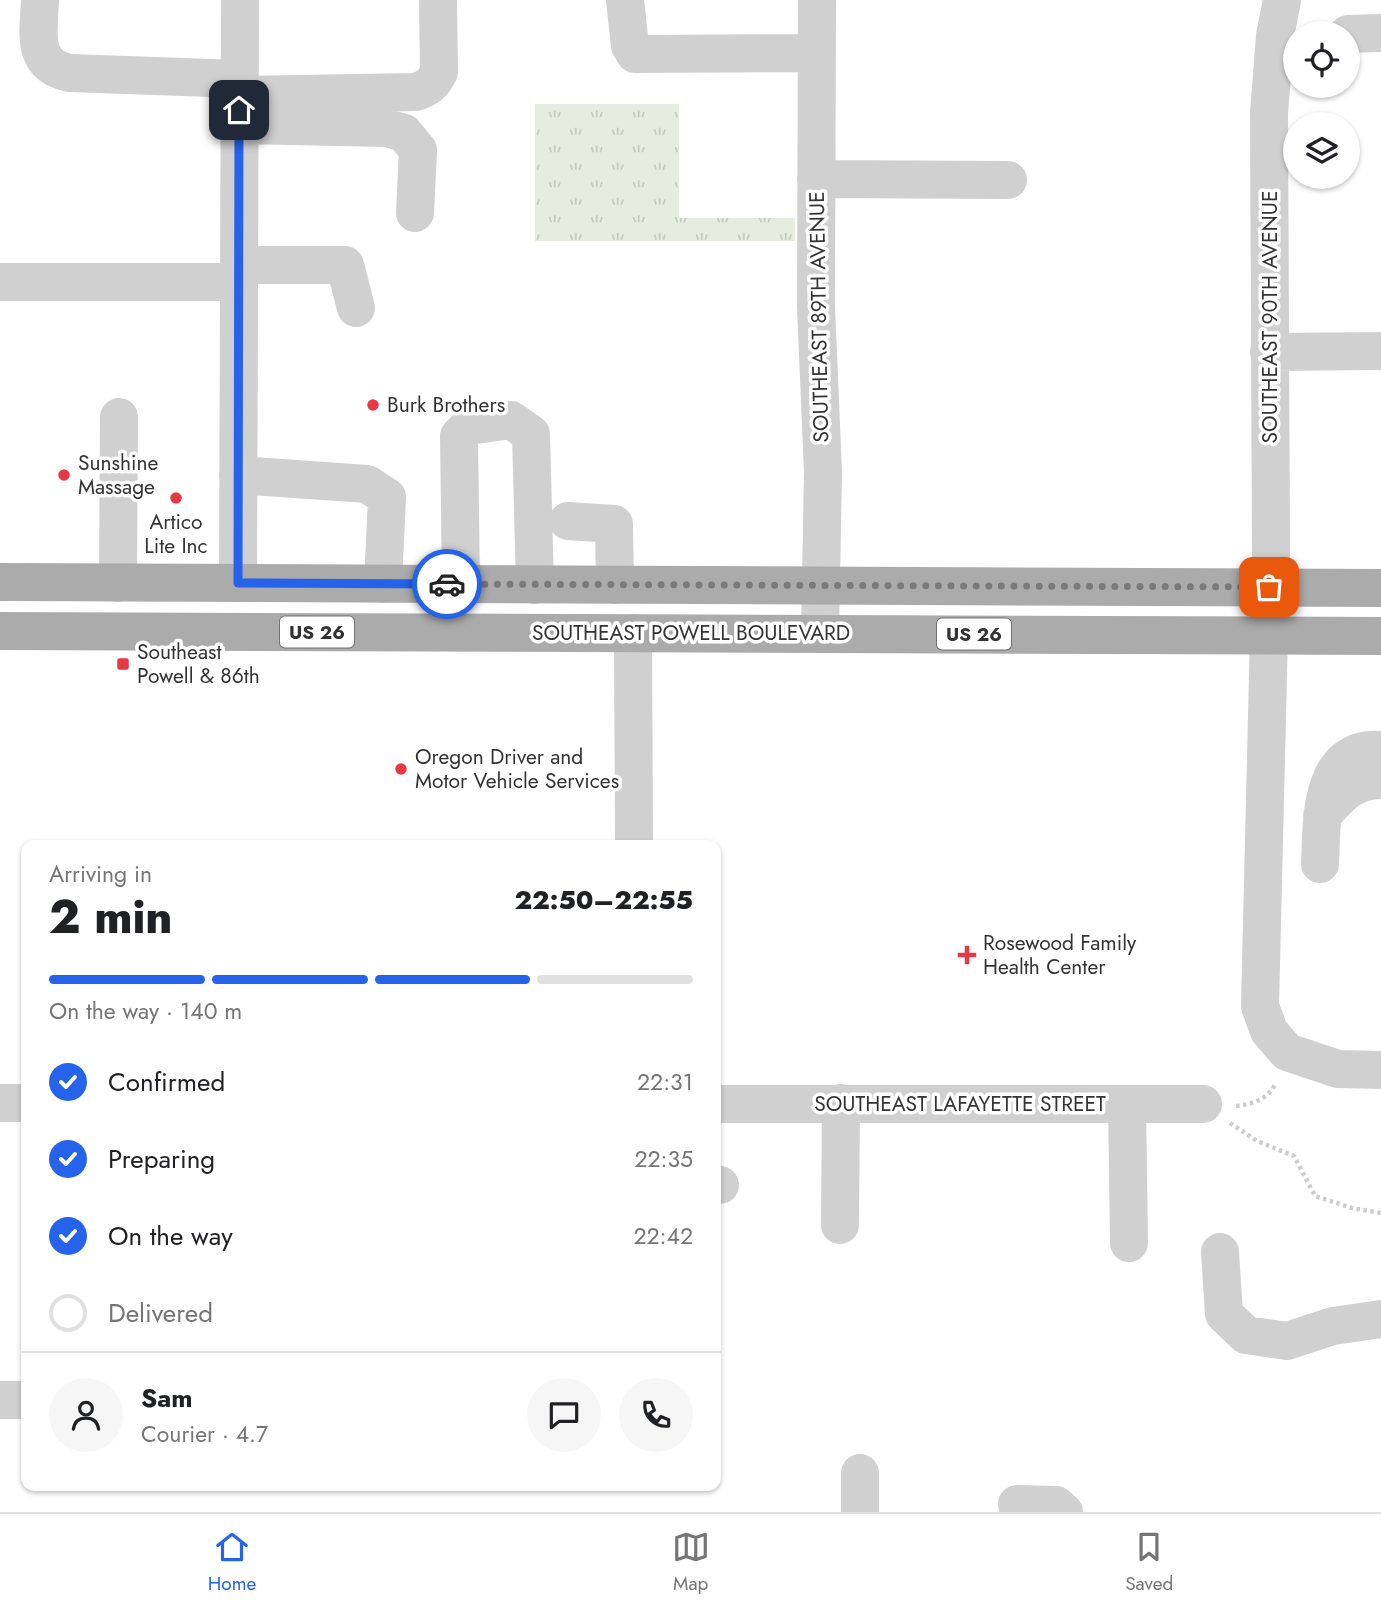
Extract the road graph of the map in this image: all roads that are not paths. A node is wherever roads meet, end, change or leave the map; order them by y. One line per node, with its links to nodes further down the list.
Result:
1 (40, 0): 10 (street)
2 (240, 0): 10 (street)
3 (438, 0): 10 (street)
4 (625, 0): 9 (street)
5 (817, 0): 9 (street, SOUTHEAST 89TH AVENUE)
6 (1283, 30): 18 (street, SOUTHEAST 90TH AVENUE)
7 (1381, 33): 8 (street)
8 (1360, 34)
9 (817, 53): 11 (street, SOUTHEAST 89TH AVENUE)
10 (239, 99): 13 (street); 14 (street)
11 (816, 179): 12 (street); 29 (street, SOUTHEAST 89TH AVENUE)
12 (1009, 180)
13 (415, 213)
14 (239, 274): 15 (street); 16 (street); 20 (street)
15 (0, 282)
16 (356, 307)
17 (1381, 351): 18 (street)
18 (1269, 352): 30 (street, SOUTHEAST 90TH AVENUE)
19 (119, 417): 23 (street)
20 (238, 475): 24 (street); 25 (street)
21 (568, 521): 28 (street)
22 (0, 582): 23 (main road)
23 (118, 583): 24 (main road)
24 (238, 583): 25 (main road)
25 (383, 584): 26 (main road)
26 (461, 584): 27 (main road); 27 (street)
27 (535, 585): 28 (main road)
28 (615, 585): 29 (main road)
29 (821, 586): 30 (main road); 34 (street, SOUTHEAST 89TH AVENUE)
30 (1269, 587): 31 (main road); 35 (street, SOUTHEAST 90TH AVENUE)
31 (1381, 588)
32 (0, 631): 33 (main road, SOUTHEAST POWELL BOULEVARD / US 26)
33 (633, 633): 34 (main road, SOUTHEAST POWELL BOULEVARD / US 26); 40 (street)
34 (820, 634): 35 (main road, SOUTHEAST POWELL BOULEVARD / US 26)
35 (1268, 635): 36 (main road, SOUTHEAST POWELL BOULEVARD / US 26); 42 (street, SOUTHEAST 90TH AVENUE)
36 (1381, 636)
37 (1381, 750): 39 (street)
38 (1381, 780): 39 (street)
39 (1322, 816): 41 (street)
40 (634, 840)
41 (1320, 864)
42 (1381, 1070)
43 (0, 1103): 44 (street)
44 (21, 1103)
45 (841, 1103): 46 (street, SOUTHEAST LAFAYETTE STREET); 47 (street, SOUTHEAST LAFAYETTE STREET); 49 (street)
46 (721, 1104)
47 (1128, 1104): 48 (street, SOUTHEAST LAFAYETTE STREET); 50 (street)
48 (1203, 1104)
49 (840, 1226)
50 (1129, 1243)
51 (1220, 1252): 52 (street)
52 (1381, 1319)
53 (0, 1400): 54 (street)
54 (21, 1400)
55 (860, 1473): 57 (street)
56 (1017, 1504): 58 (street)
57 (860, 1512)
58 (1064, 1512)

